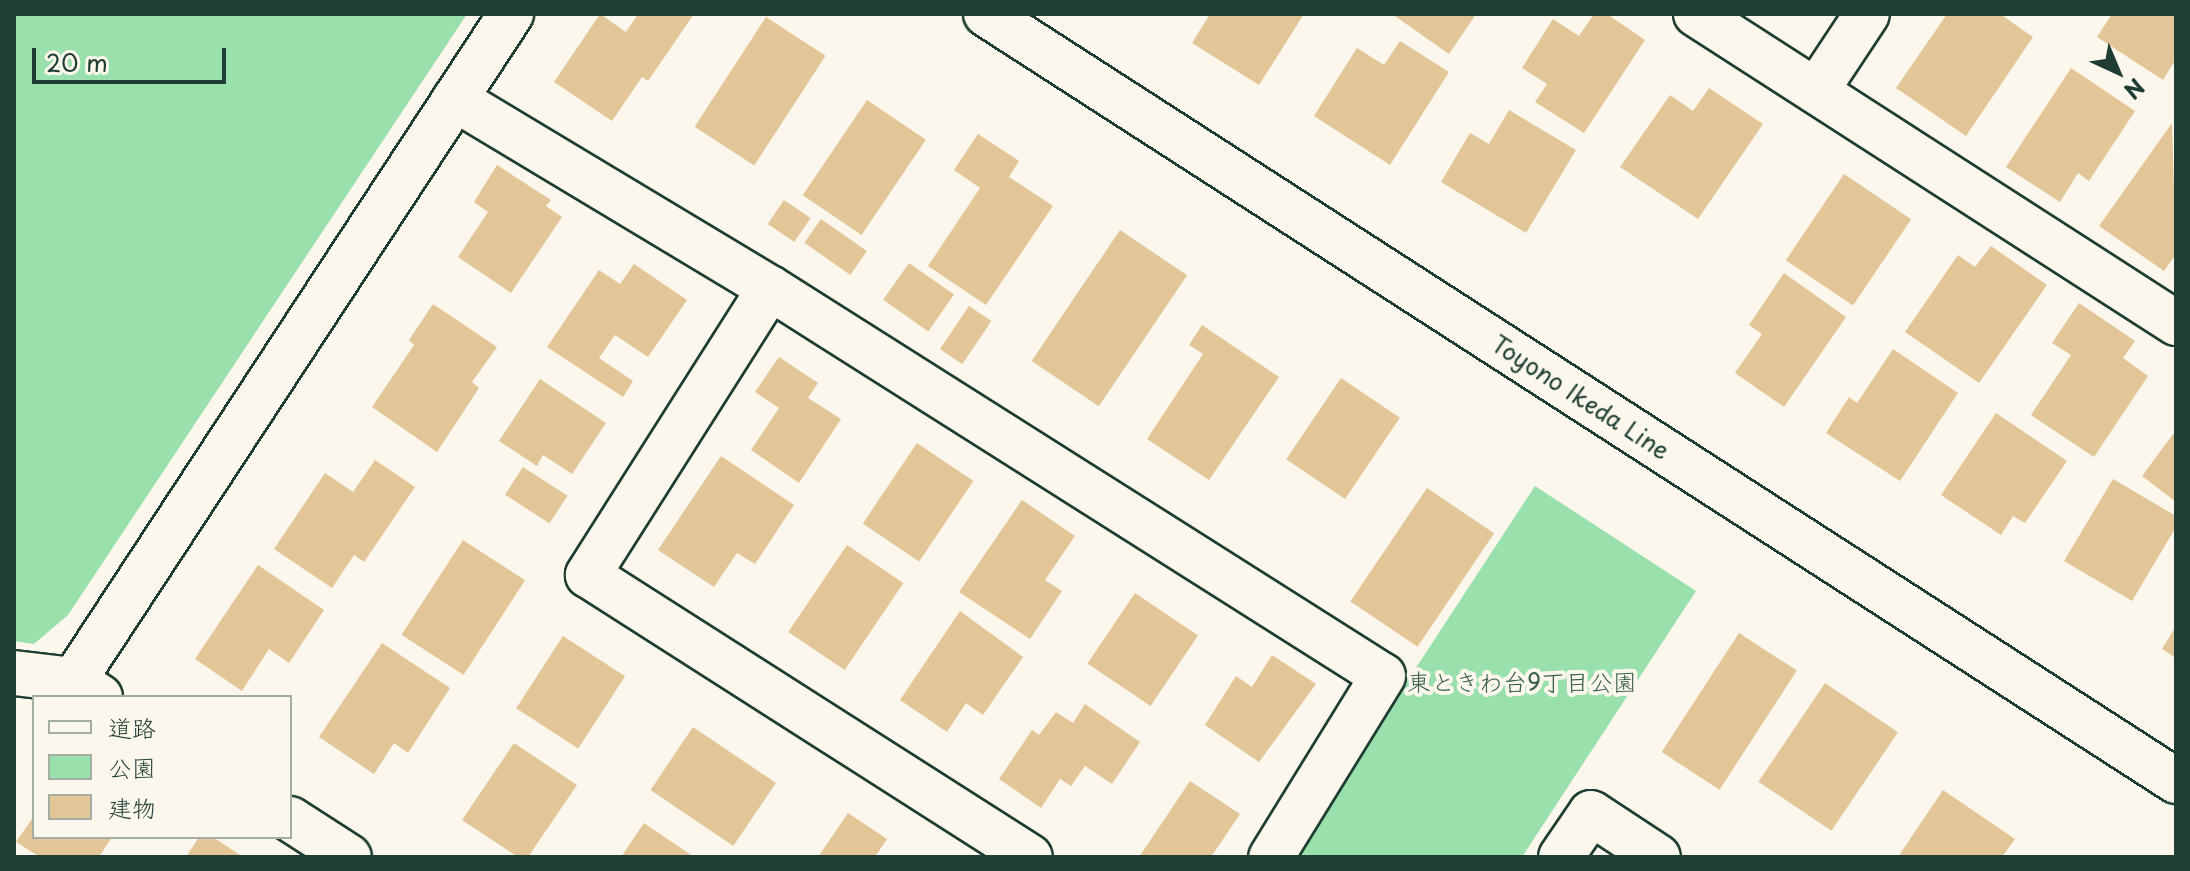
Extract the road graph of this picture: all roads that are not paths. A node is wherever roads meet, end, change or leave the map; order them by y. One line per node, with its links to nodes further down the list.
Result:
1 (511, 14): 6 (street)
2 (986, 14): 11 (street, Toyono Ikeda Line)
3 (1696, 14): 5 (street)
4 (1867, 14): 5 (street)
5 (1816, 91): 8 (street)
6 (455, 99): 7 (street); 10 (street)
7 (770, 288): 14 (street); 15 (street)
8 (2176, 323)
9 (14, 673): 10 (street)
10 (87, 688)
11 (2176, 781)
12 (292, 820): 13 (street)
13 (337, 854)
14 (1030, 857)
15 (1271, 857)
16 (1561, 857): 17 (street)
17 (1658, 857)

